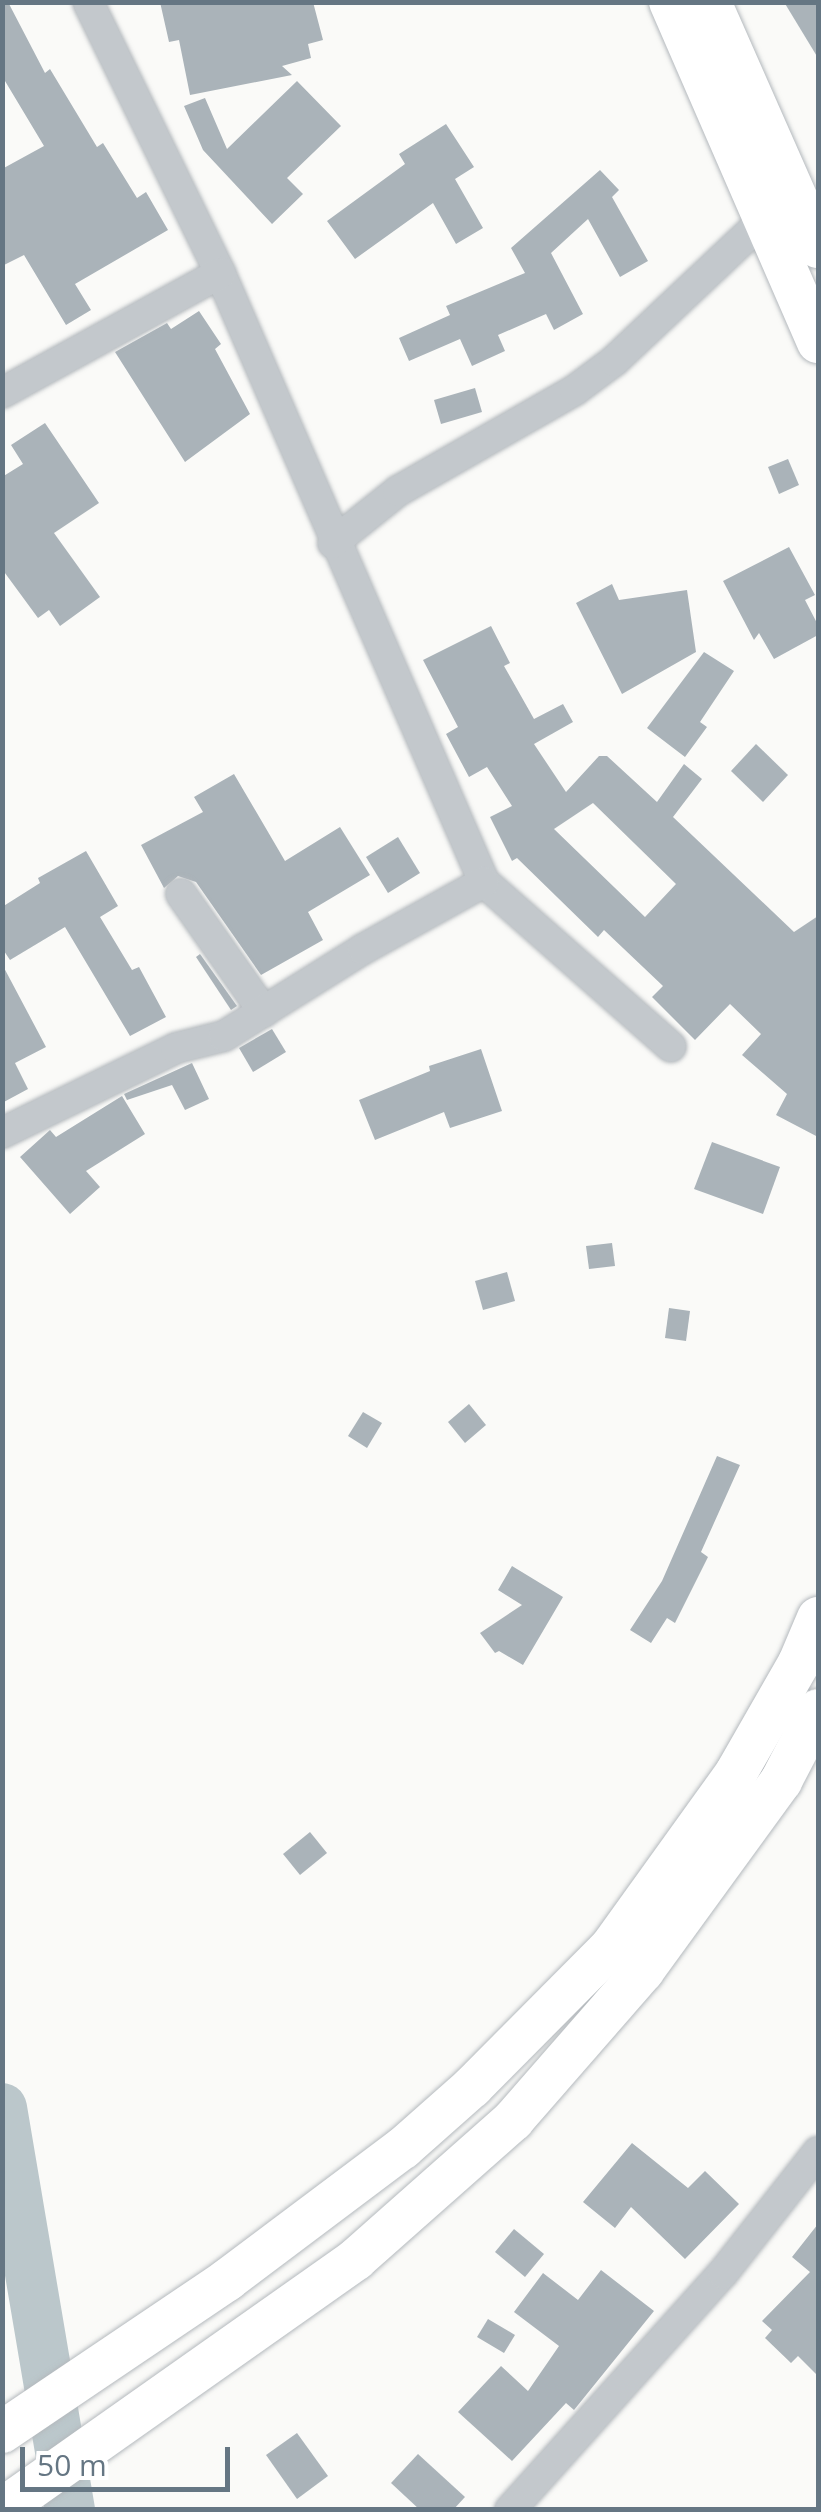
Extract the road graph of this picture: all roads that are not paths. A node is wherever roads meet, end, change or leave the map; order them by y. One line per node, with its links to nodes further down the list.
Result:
1 (88, 2): 6 (street)
2 (670, 2): 4 (highway)
3 (710, 2): 5 (highway)
4 (766, 217): 7 (highway); 10 (street)
5 (818, 247)
6 (220, 273): 9 (street); 10 (street)
7 (806, 273): 8 (highway)
8 (818, 342)
9 (2, 393)
10 (333, 543): 11 (street)
11 (484, 882): 13 (street); 14 (street)
12 (181, 894): 13 (street)
13 (264, 1012): 15 (street)
14 (671, 1047)
15 (2, 1132)
16 (818, 1618): 19 (highway)
17 (812, 1732): 20 (highway)
18 (818, 2152): 21 (street)
19 (2, 2432)
20 (2, 2508)
21 (510, 2510)

